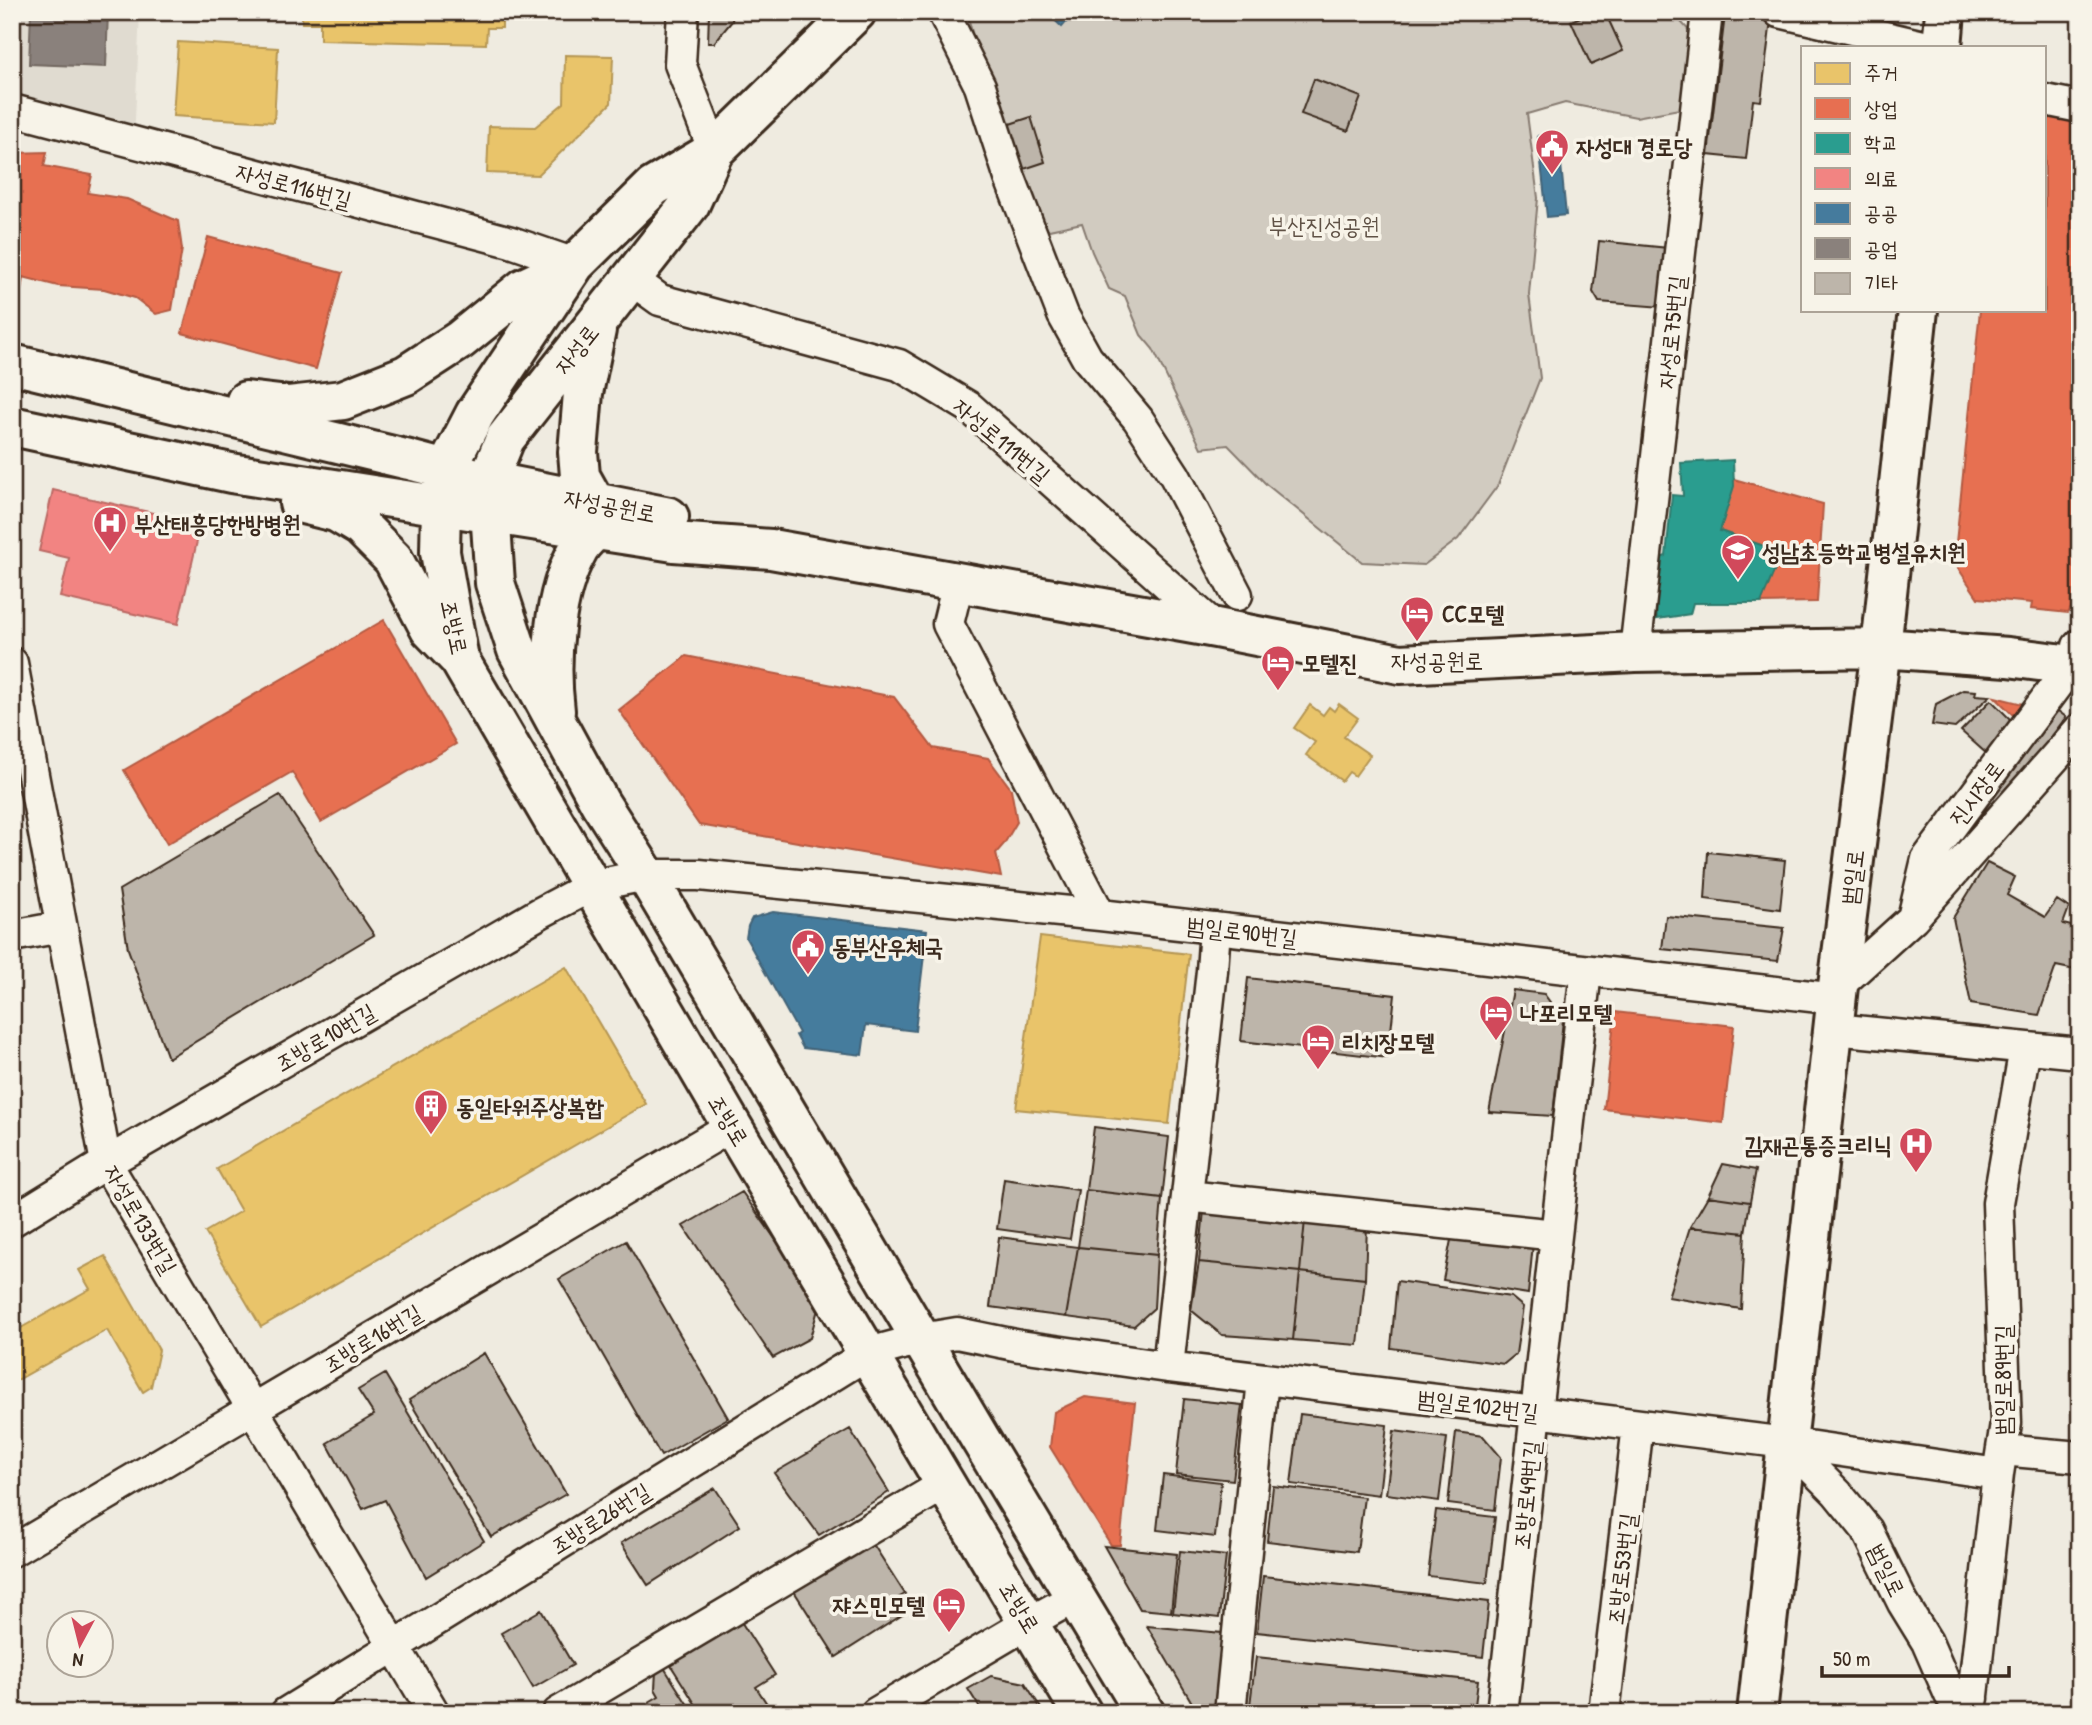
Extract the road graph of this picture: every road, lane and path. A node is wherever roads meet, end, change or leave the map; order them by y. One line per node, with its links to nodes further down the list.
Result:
1 (683, 12): 12 (street)
2 (856, 12): 12 (main road, 자성로)
3 (943, 12): 25 (street)
4 (1707, 12): 28 (street, 자성로75번길)
5 (1779, 12): 7 (street)
6 (1945, 12): 8 (main road)
7 (1924, 46)
8 (1942, 46)
9 (2046, 100): 10 (street)
10 (2080, 107)
11 (12, 110): 13 (street, 자성로116번길)
12 (714, 151): 13 (main road, 자성로); 14 (main road, 자성로)
13 (575, 264): 18 (main road); 21 (main road, 자성로)
14 (631, 279): 16 (main road, 자성로); 26 (street, 자성로111번길)
15 (1918, 312): 27 (main road, 범일로)
16 (598, 321): 22 (main road, 자성로); 23 (main road)
17 (12, 364): 18 (main road)
18 (175, 403): 21 (main road)
19 (12, 426): 20 (main road)
20 (231, 473): 21 (main road); 29 (main road)
21 (444, 488): 22 (main road); 29 (main road, 조방로)
22 (489, 497): 23 (main road, 자성공원로); 32 (main road)
23 (595, 515): 24 (main road, 자성공원로); 32 (main road)
24 (958, 583): 26 (main road, 자성공원로); 36 (street)
25 (1237, 595)
26 (1216, 628): 28 (main road, 자성공원로)
27 (1881, 648): 28 (main road, 자성공원로); 30 (main road); 42 (main road, 범일로)
28 (1635, 652)
29 (459, 659): 35 (main road, 조방로)
30 (2076, 661): 37 (street, 진시장로)
31 (12, 663): 38 (street, 자성로133번길)
32 (556, 724): 34 (main road)
33 (2080, 729): 37 (street)
34 (646, 875): 35 (street, 조방로10번길); 36 (street, 범일로90번길); 50 (main road)
35 (591, 886): 45 (main road, 조방로); 46 (street, 조방로10번길)
36 (1100, 915): 39 (street, 범일로90번길)
37 (1913, 918): 42 (street)
38 (61, 927): 40 (street); 46 (street, 자성로133번길)
39 (1215, 928): 41 (street, 범일로90번길); 47 (street)
40 (12, 936)
41 (1586, 971): 42 (street, 범일로90번길); 49 (street, 조방로49번길)
42 (1836, 1005): 43 (street); 57 (main road, 범일로)
43 (2025, 1048): 44 (street); 59 (street, 범일로89번길)
44 (2080, 1053)
45 (732, 1126): 51 (main road, 조방로); 54 (street, 조방로16번길)
46 (106, 1163): 48 (street, 조방로10번길); 54 (street, 자성로133번길)
47 (1187, 1196): 49 (street); 52 (street)
48 (12, 1221)
49 (1556, 1235): 55 (street, 조방로49번길)
50 (921, 1339): 51 (street, 조방로26번길); 52 (street, 범일로102번길); 62 (main road)
51 (869, 1353): 60 (main road, 조방로); 64 (street, 조방로26번길)
52 (1168, 1367): 53 (street, 범일로102번길)
53 (1263, 1379): 55 (street, 범일로102번길); 66 (street)
54 (253, 1409): 61 (street, 조방로16번길); 64 (street, 자성로133번길)
55 (1535, 1412): 56 (street, 범일로102번길); 74 (street, 조방로49번길)
56 (1638, 1425): 57 (street, 범일로102번길); 75 (street, 조방로53번길)
57 (1787, 1443): 59 (street, 범일로102번길); 65 (street, 범일로); 76 (main road, 범일로)
58 (2080, 1457): 59 (street, 범일로102번길)
59 (2000, 1462): 65 (street, 범일로89번길)
60 (945, 1484): 63 (main road, 조방로); 69 (street)
61 (12, 1551)
62 (1075, 1597): 63 (street); 72 (main road)
63 (1030, 1622): 70 (street); 71 (main road, 조방로)
64 (394, 1646): 67 (street, 조방로26번길); 68 (street, 자성로133번길)
65 (1972, 1706)
66 (1230, 1712): 73 (street)
67 (286, 1713)
68 (434, 1713)
69 (558, 1713)
70 (876, 1713)
71 (1082, 1713)
72 (1145, 1713)
73 (1235, 1713)
74 (1502, 1713)
75 (1604, 1713)
76 (1757, 1713)

